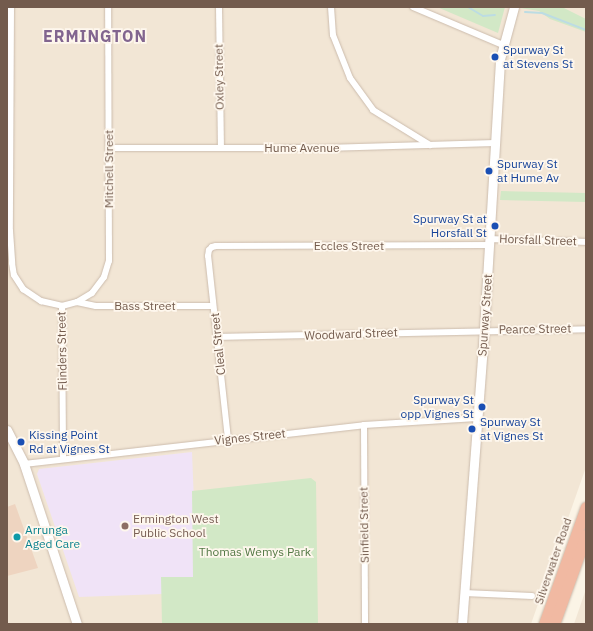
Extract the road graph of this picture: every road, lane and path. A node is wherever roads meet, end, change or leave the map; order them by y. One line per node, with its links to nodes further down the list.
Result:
1 (11, 7): 12 (street, Flinders Street)
2 (108, 7): 10 (street, Mitchell Street)
3 (219, 7): 11 (street, Oxley Street)
4 (331, 7): 9 (street)
5 (413, 7): 7 (street)
6 (514, 7): 7 (street, Spurway Street)
7 (503, 45): 8 (street, Spurway Street)
8 (495, 143): 9 (street, Hume Avenue); 14 (street, Spurway Street)
9 (431, 145): 11 (street, Hume Avenue)
10 (109, 148): 11 (street, Hume Avenue); 17 (street, Mitchell Street)
11 (220, 148)
12 (9, 168): 13 (street, Flinders Street)
13 (9, 231): 18 (street, Flinders Street)
14 (490, 242): 15 (street, Horsfall Street); 16 (street, Eccles Street); 21 (street, Spurway Street)
15 (586, 242)
16 (209, 250): 19 (street, Cleal Street)
17 (77, 302): 18 (street, Mitchell Street); 19 (street, Bass Street)
18 (62, 306): 27 (street, Flinders Street)
19 (213, 306): 22 (street, Cleal Street)
20 (586, 328): 21 (street, Pearce Street)
21 (484, 330): 22 (street, Woodward Street); 23 (street, Spurway Street)
22 (217, 337): 26 (street, Cleal Street)
23 (477, 418): 24 (street, Vignes Street); 31 (street, Spurway Street)
24 (364, 425): 26 (street, Vignes Street); 34 (street, Sinfield Street)
25 (7, 430): 28 (street)
26 (228, 439): 27 (street, Vignes Street)
27 (63, 459): 28 (street, Vignes Street)
28 (24, 464): 33 (street)
29 (586, 507): 36 (highway, Silverwater Road)
30 (586, 535): 37 (highway, Silverwater Road)
31 (464, 593): 32 (street); 35 (street, Spurway Street)
32 (532, 596)
33 (77, 624)
34 (365, 624)
35 (462, 624)
36 (544, 624)
37 (554, 624)

